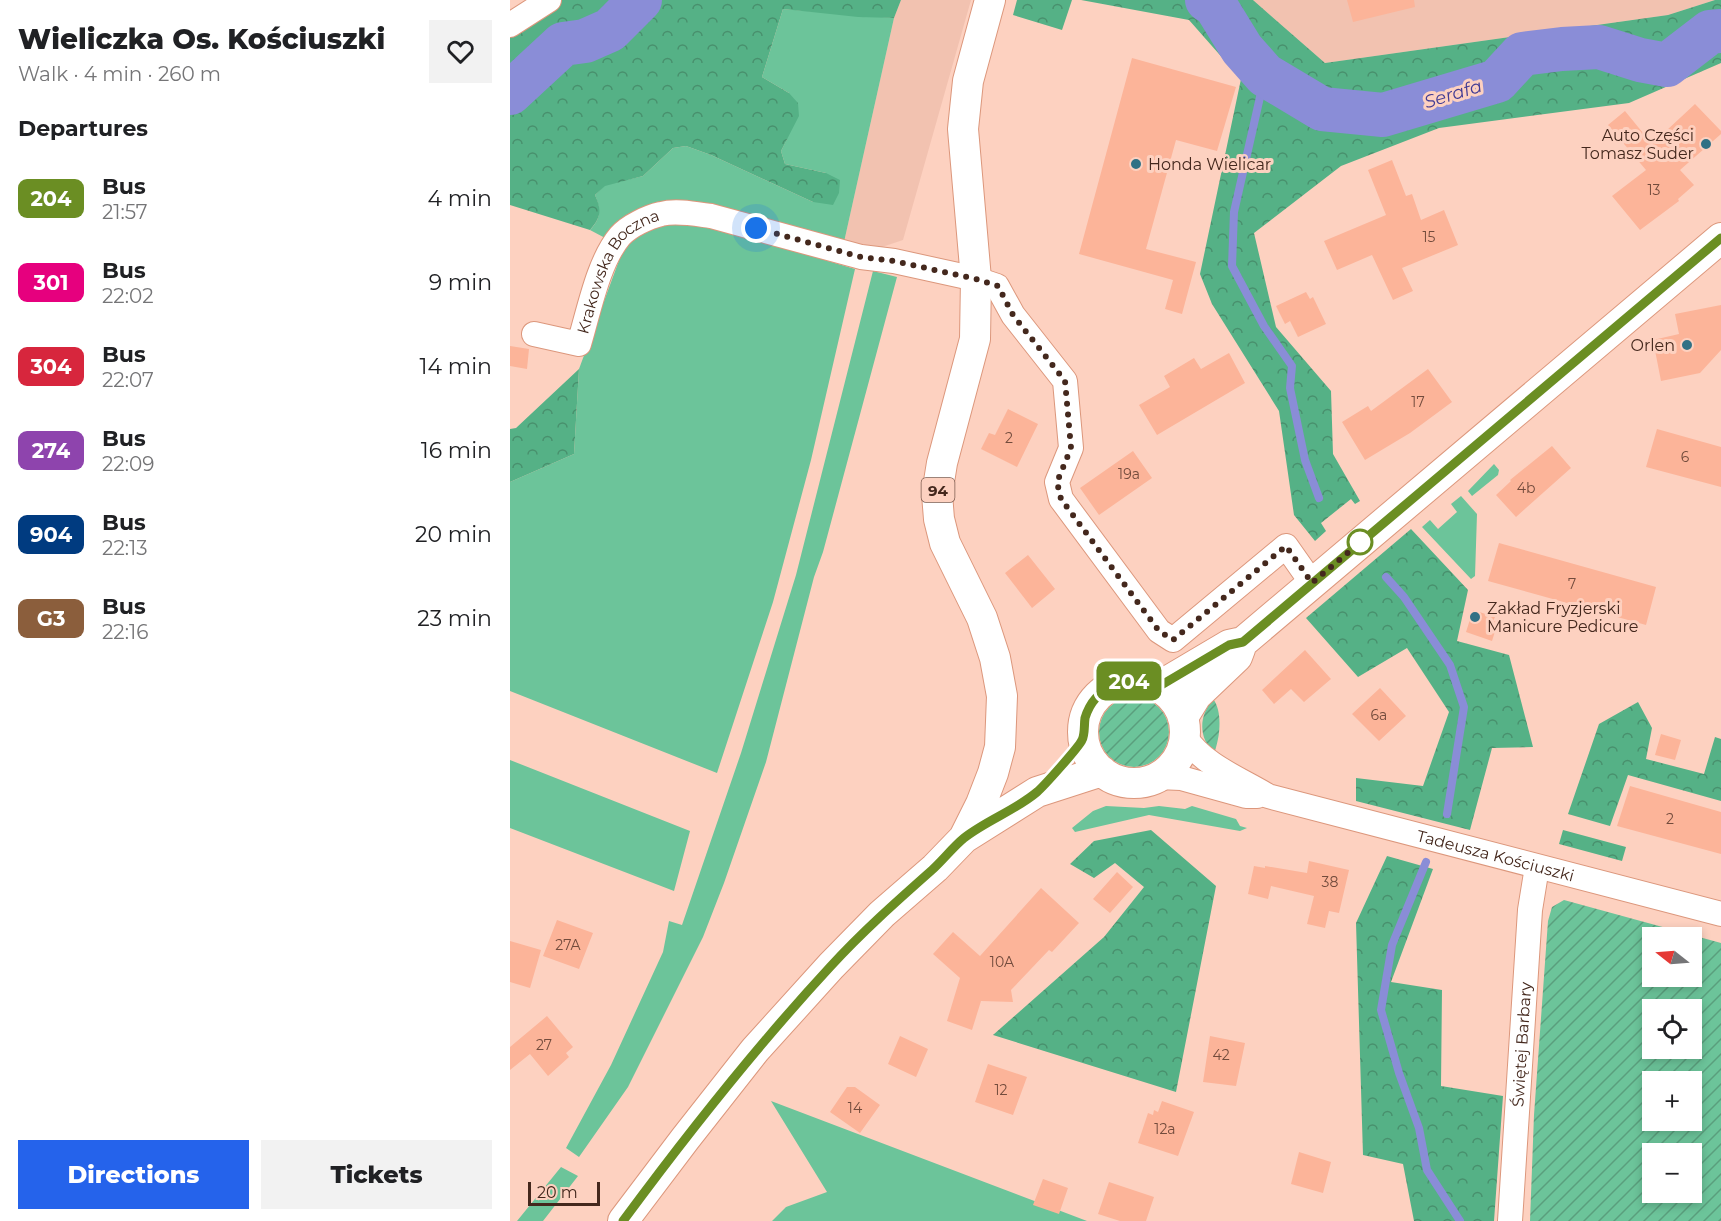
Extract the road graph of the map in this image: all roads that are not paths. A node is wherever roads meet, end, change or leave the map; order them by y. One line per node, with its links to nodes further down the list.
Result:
1 (549, 0): 3 (street)
2 (988, 8): 5 (main road, 94)
3 (510, 25)
4 (1721, 237): 7 (main road)
5 (976, 279): 6 (street, Krakowska Boczna); 7 (street, Krakowska Boczna); 16 (main road, 94)
6 (534, 334)
7 (1312, 583): 8 (main road)
8 (1243, 642): 9 (main road); 10 (main road)
9 (1158, 687): 10 (main road); 11 (main road)
10 (1184, 727): 13 (main road); 15 (street, Tadeusza Kościuszki)
11 (1083, 740): 12 (main road); 14 (main road)
12 (1101, 771): 13 (main road); 14 (main road)
13 (1158, 777): 15 (street, Tadeusza Kościuszki)
14 (1037, 792): 16 (main road)
15 (1268, 796): 17 (street, Tadeusza Kościuszki)
16 (964, 838): 19 (main road, 94)
17 (1537, 867): 18 (street, Tadeusza Kościuszki); 20 (street, Świętej Barbary)
18 (1721, 914)
19 (623, 1221)
20 (1510, 1221)

